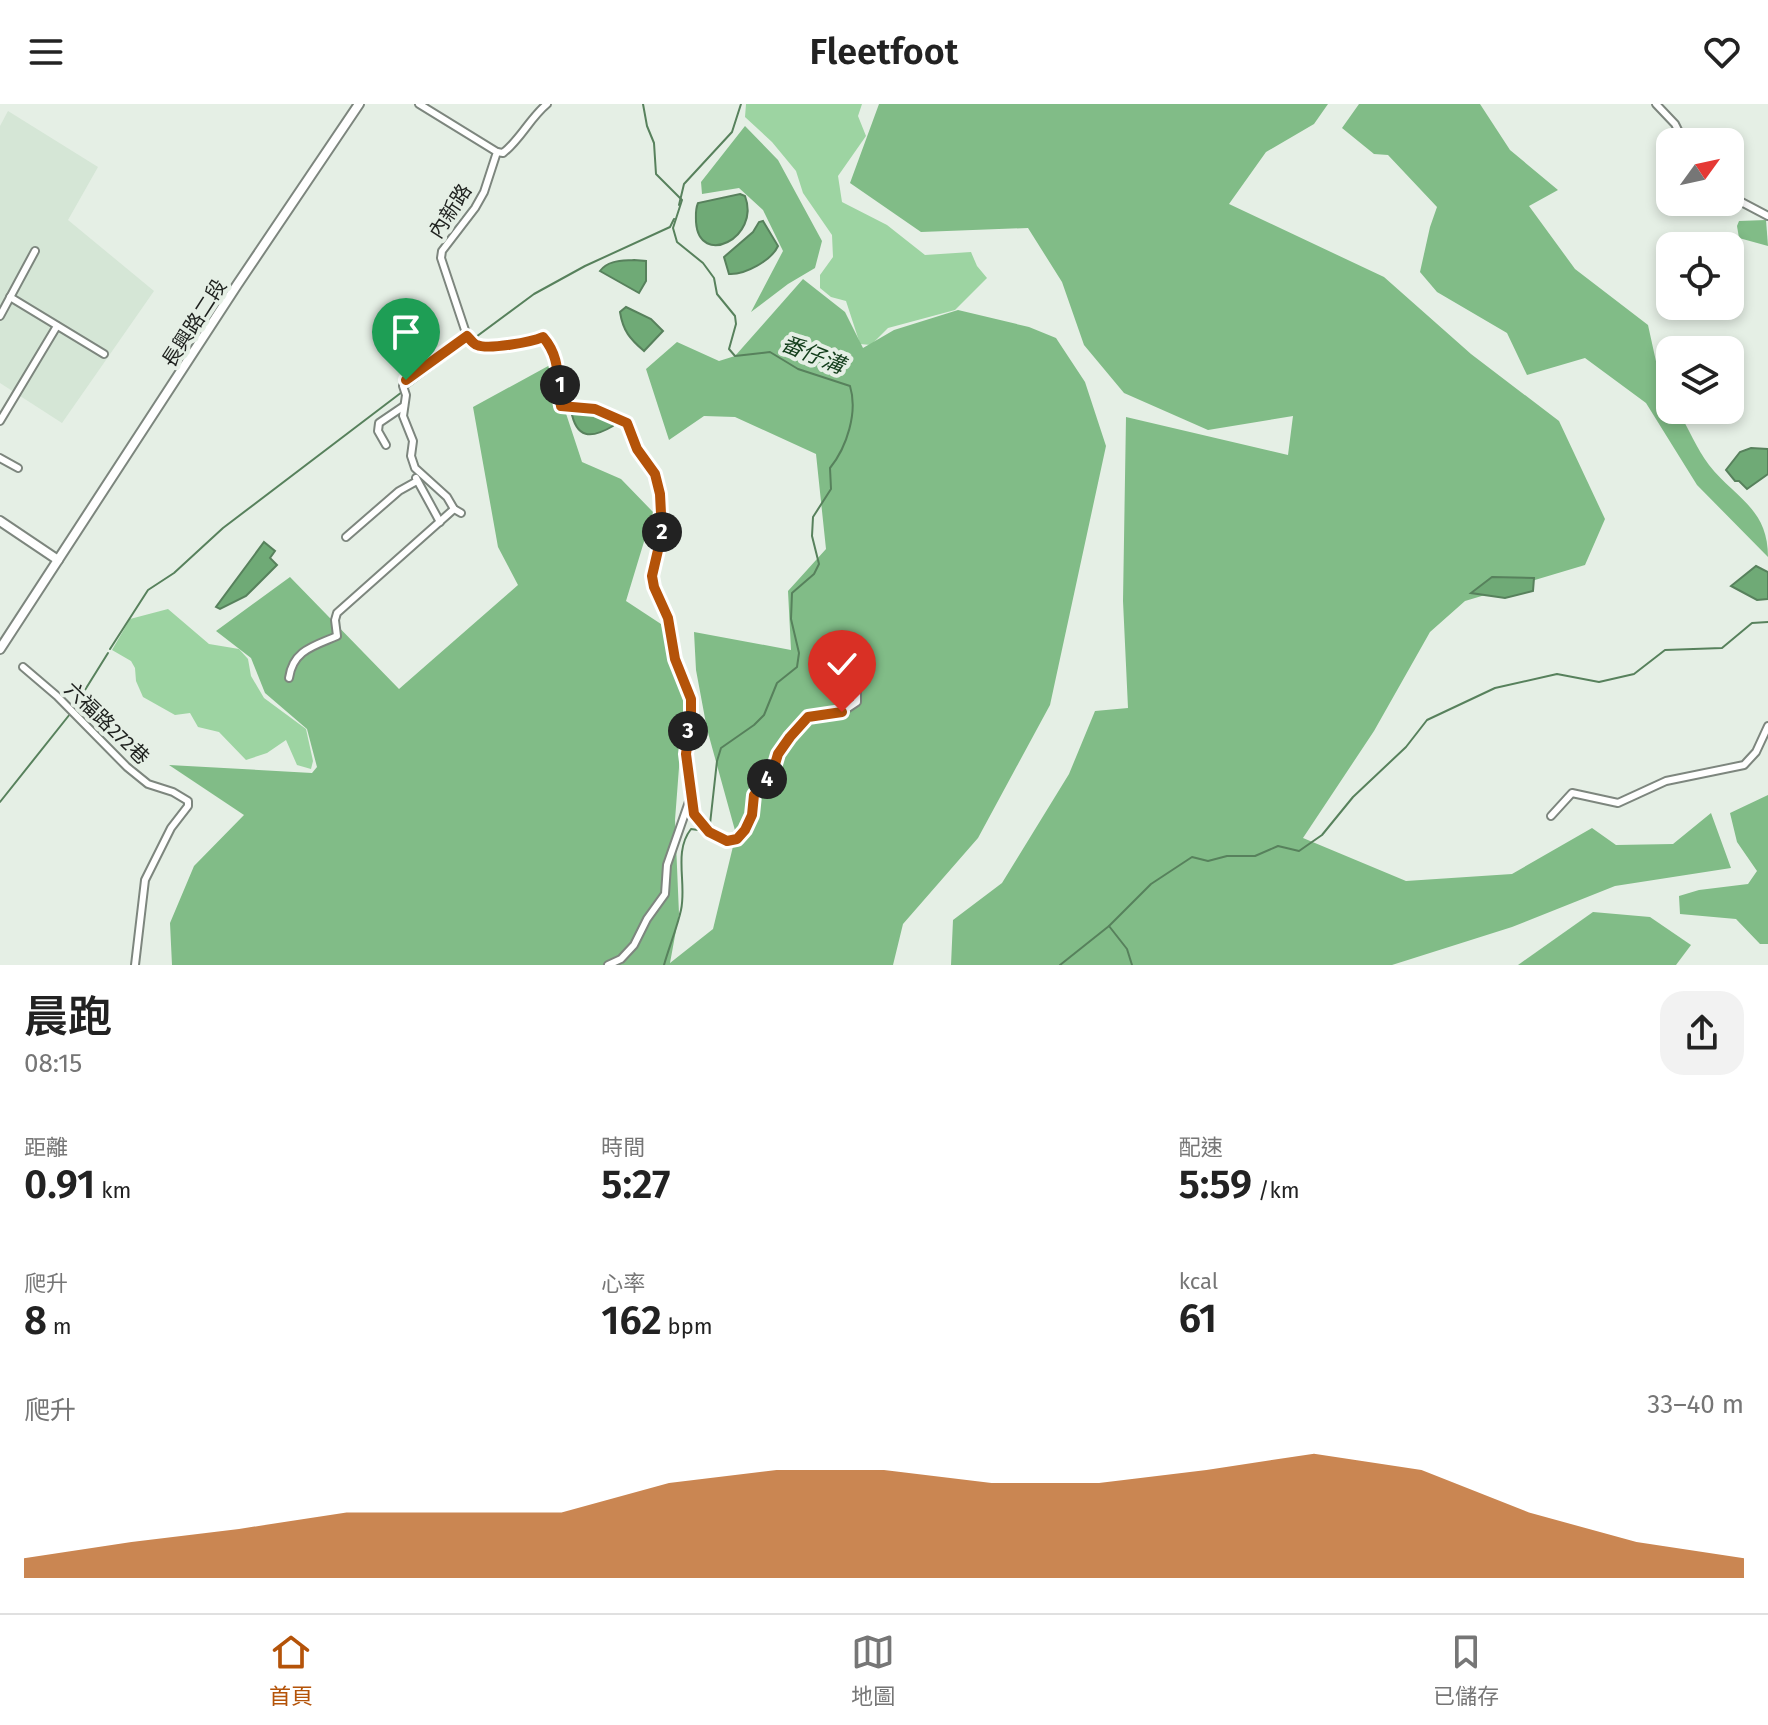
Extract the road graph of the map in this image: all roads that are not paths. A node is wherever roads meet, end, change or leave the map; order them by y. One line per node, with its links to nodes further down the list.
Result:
1 (359, 104): 25 (street, 長興路二段)
2 (419, 104): 6 (street)
3 (547, 104): 6 (street)
4 (1656, 104): 5 (street)
5 (1677, 128)
6 (497, 152): 13 (street, 內新路)
7 (1744, 203): 8 (street)
8 (1768, 216)
9 (35, 251): 10 (street)
10 (10, 297): 11 (street); 12 (street)
11 (0, 316)
12 (57, 326): 14 (street); 16 (street)
13 (467, 336): 15 (street); 31 (street)
14 (104, 354)
15 (404, 406): 17 (street); 20 (street)
16 (0, 421)
17 (386, 445)
18 (0, 458): 19 (street)
19 (18, 468)
20 (418, 471): 21 (street); 23 (street)
21 (417, 481): 23 (street); 24 (street)
22 (0, 521): 25 (street)
23 (440, 522): 29 (street)
24 (346, 537)
25 (58, 560): 27 (street, 長興路二段)
26 (845, 648): 31 (street)
27 (0, 649)
28 (23, 667): 33 (street, 六福路272巷)
29 (289, 678)
30 (1768, 726): 32 (street)
31 (691, 796): 34 (street)
32 (1551, 816)
33 (135, 965)
34 (608, 965)

